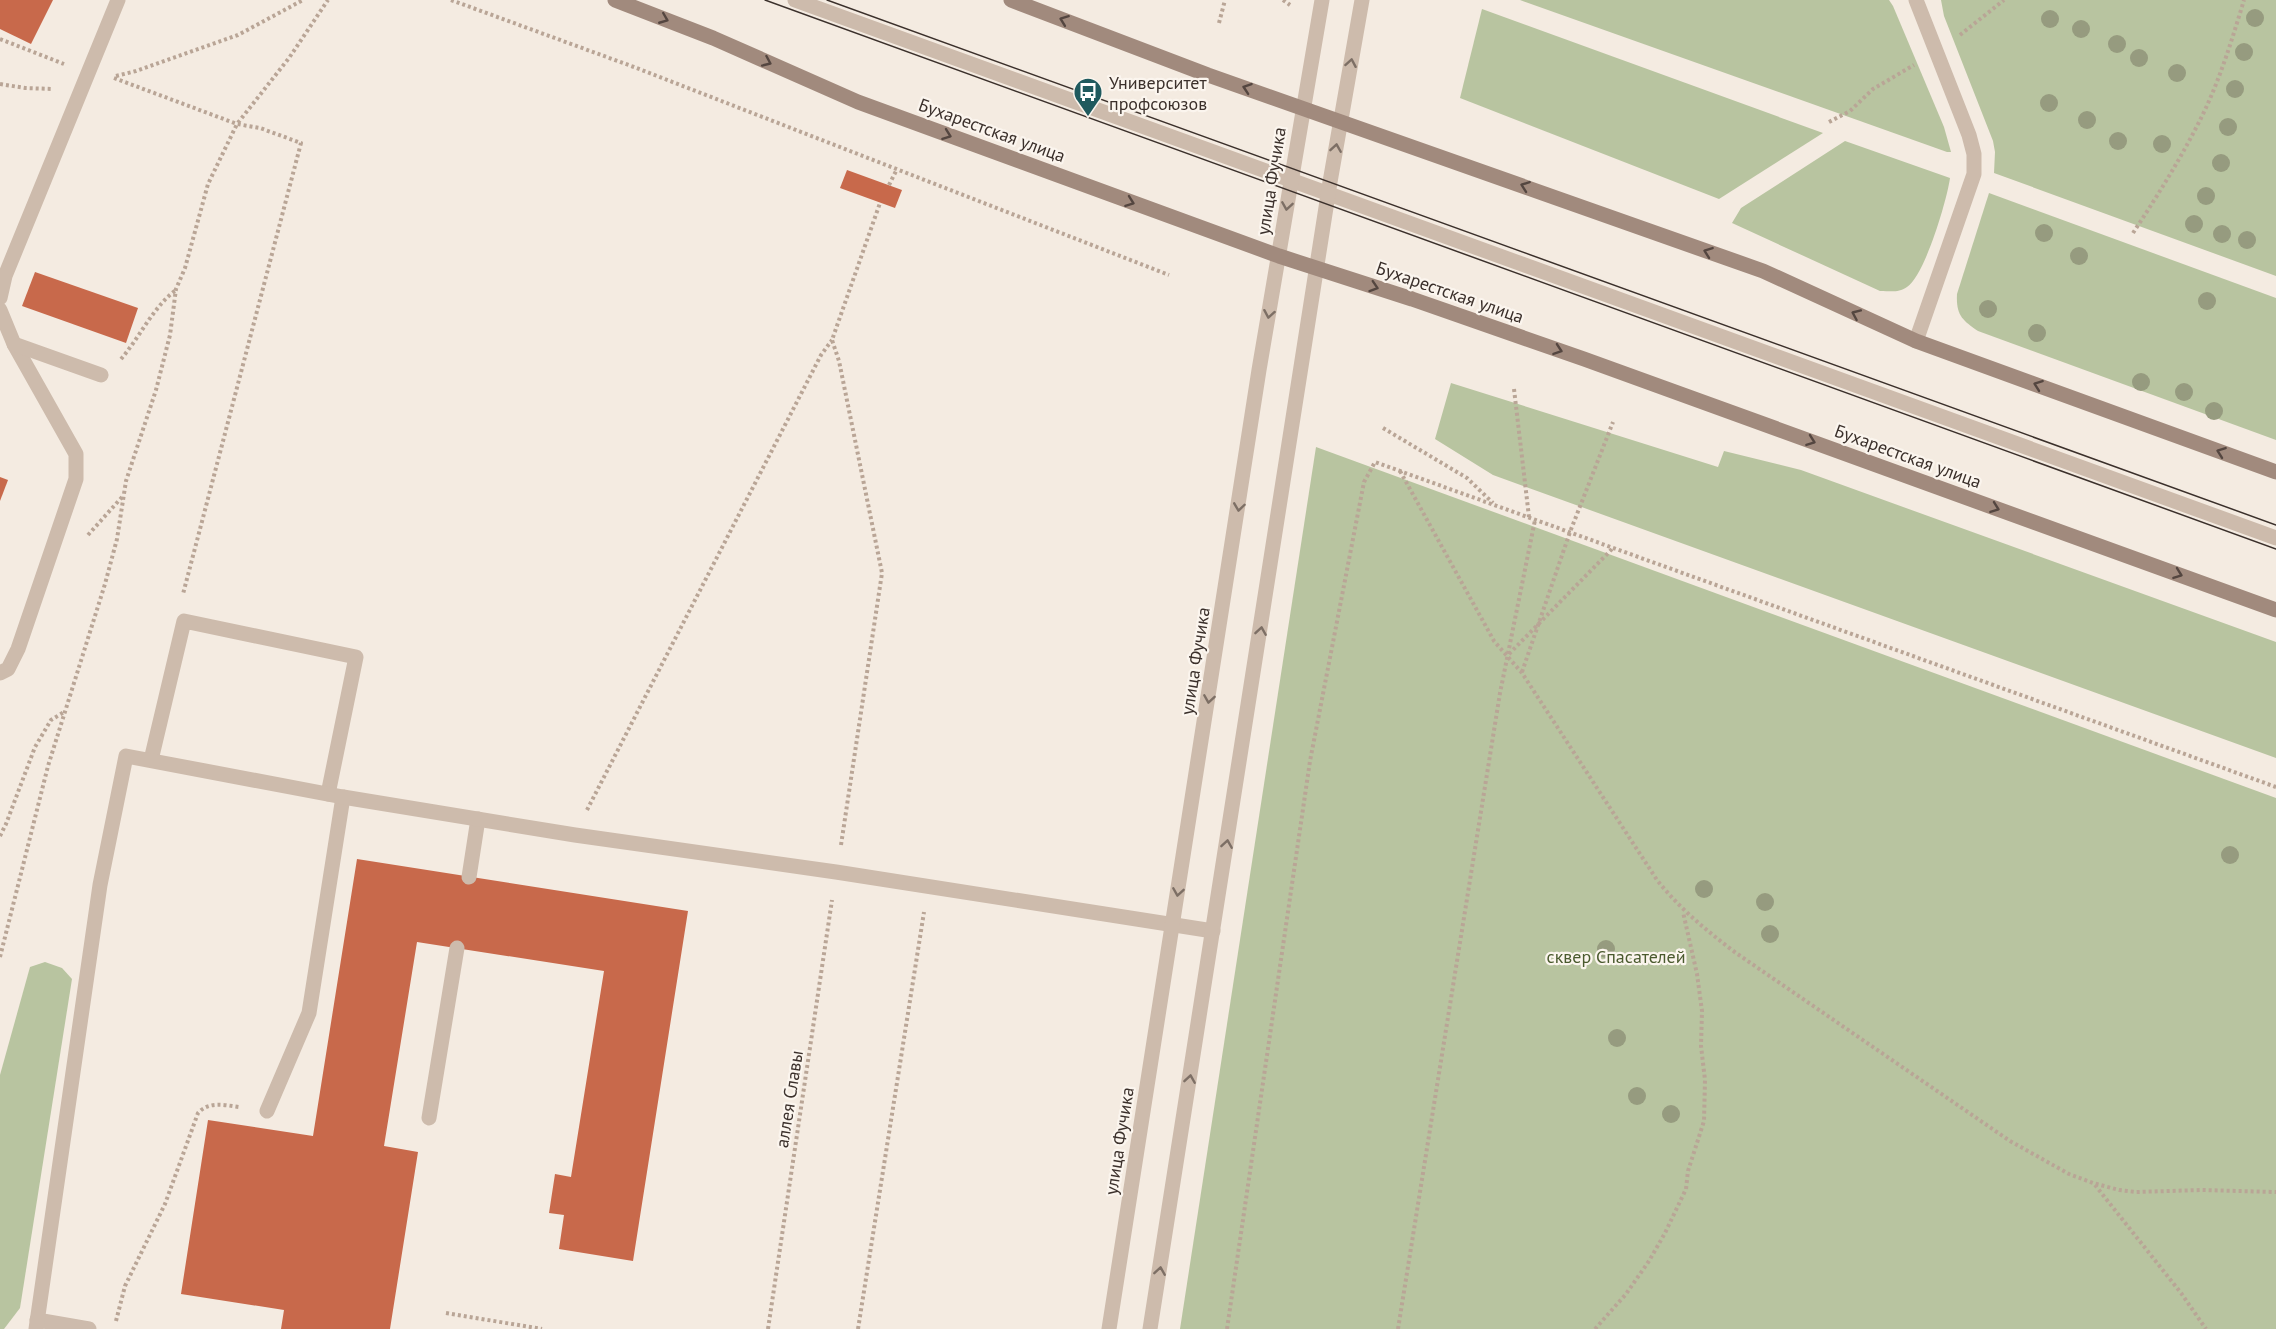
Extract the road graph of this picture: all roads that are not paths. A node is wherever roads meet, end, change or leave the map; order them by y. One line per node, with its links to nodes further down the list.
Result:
1 (118, 0): 14 (street)
2 (615, 0): 12 (main road, Бухарестская улица, one-way to 12)
3 (795, 0): 10 (street)
4 (1011, 0): 8 (main road, one-way to 4)
5 (1322, 0): 8 (street, улица Фучика)
6 (1362, 0): 9 (street, one-way to 6)
7 (1916, 0): 16 (street)
8 (1302, 106): 9 (main road); 10 (street, улица Фучика)
9 (1340, 120): 11 (street, one-way to 9); 16 (main road, one-way to 9)
10 (1291, 180): 11 (street); 12 (street, улица Фучика, one-way to 12)
11 (1328, 194): 13 (street); 20 (street)
12 (1279, 256): 13 (main road, Бухарестская улица); 27 (street, улица Фучика, one-way to 27)
13 (1318, 268): 21 (main road, Бухарестская улица, one-way to 21); 28 (street, one-way to 13)
14 (0, 298)
15 (0, 310): 17 (street)
16 (1916, 341): 19 (main road, one-way to 16)
17 (14, 344): 18 (street); 22 (street)
18 (101, 375)
19 (2276, 472)
20 (2276, 538)
21 (2276, 610)
22 (0, 673)
23 (152, 760): 24 (street); 24 (street); 32 (street)
24 (336, 796): 25 (street); 30 (street)
25 (478, 819): 26 (street); 27 (street)
26 (469, 877)
27 (1173, 925): 28 (street); 34 (street, улица Фучика)
28 (1213, 931): 35 (street, one-way to 28)
29 (457, 948): 31 (street)
30 (267, 1111)
31 (429, 1118)
32 (37, 1324): 33 (street)
33 (89, 1329)
34 (1109, 1329)
35 (1150, 1329)

